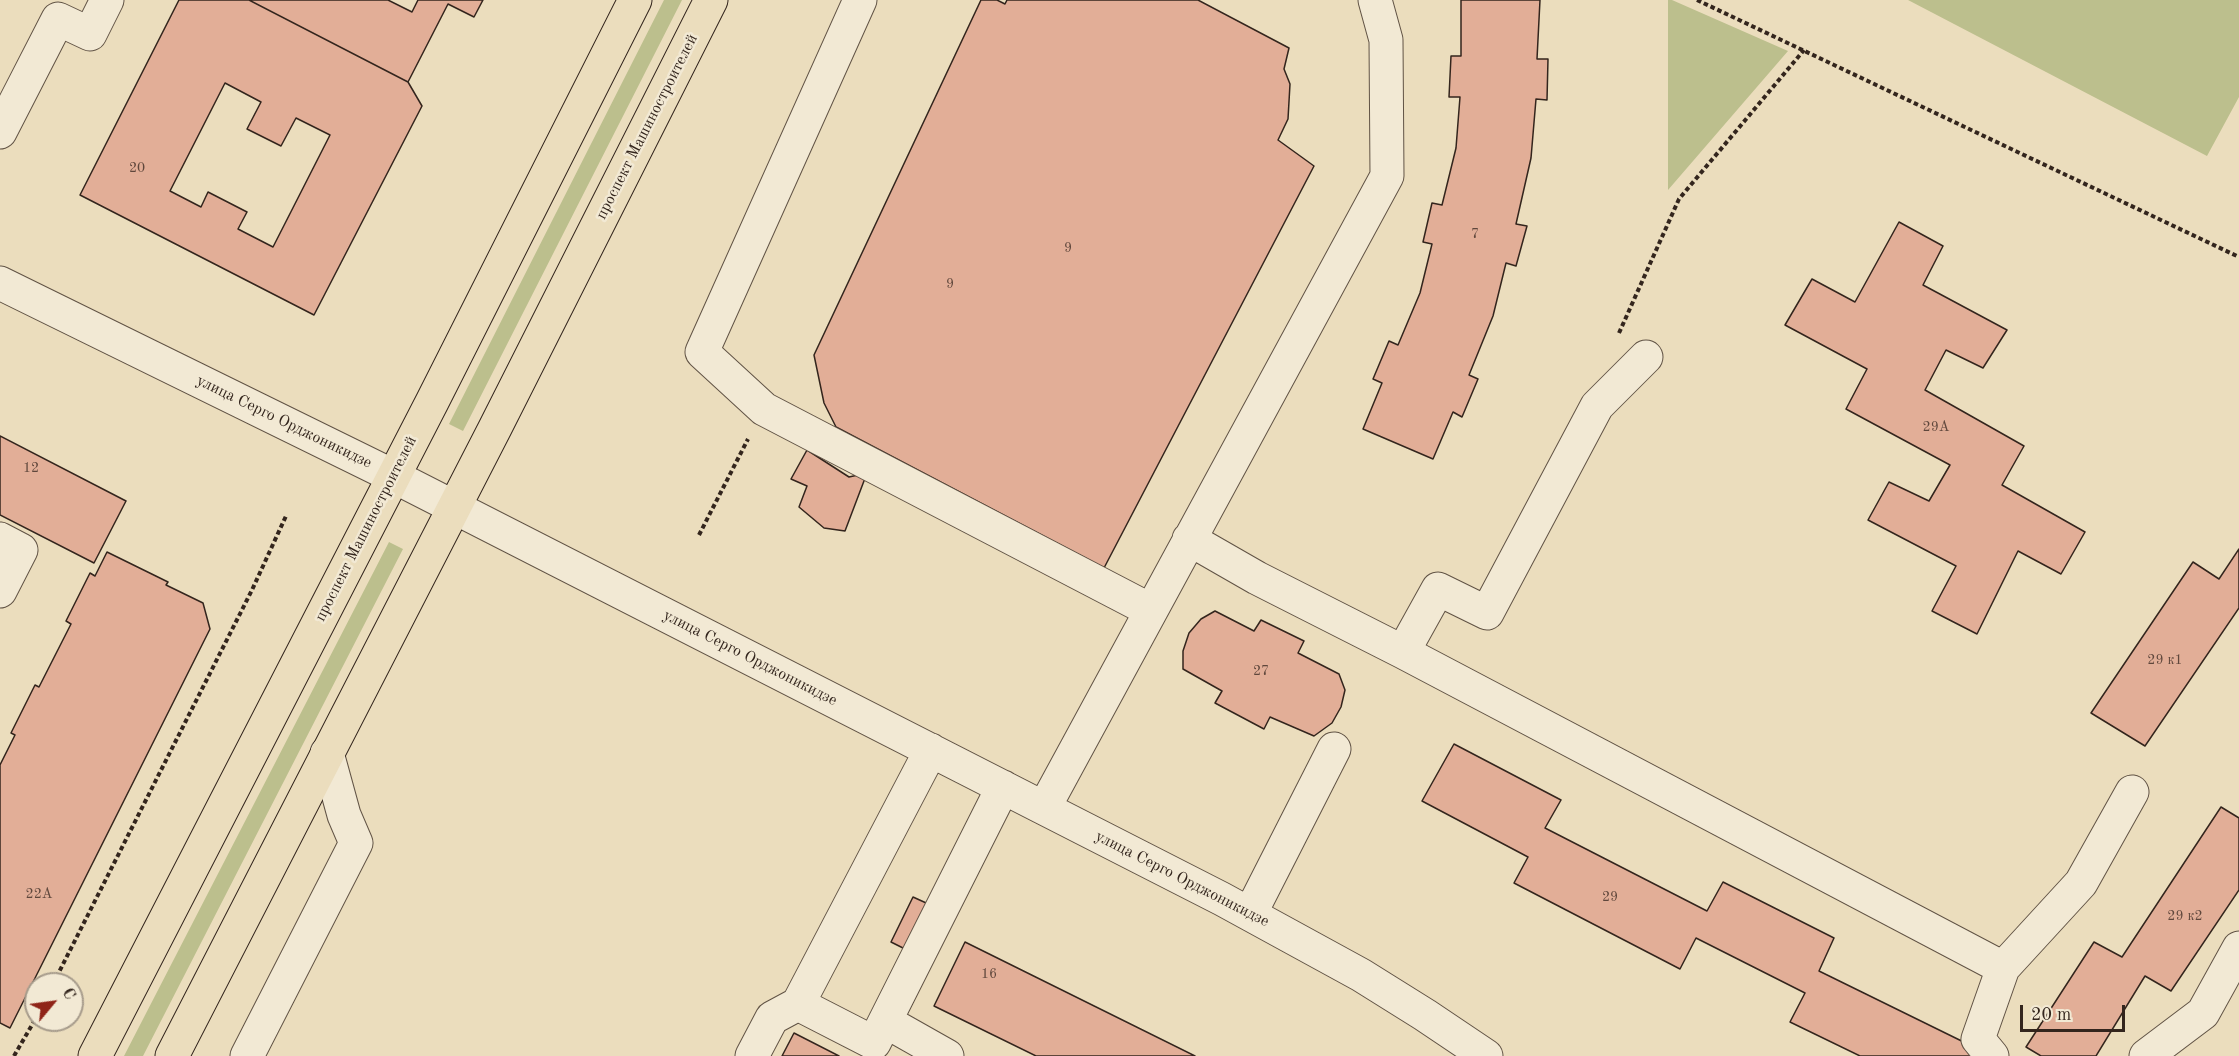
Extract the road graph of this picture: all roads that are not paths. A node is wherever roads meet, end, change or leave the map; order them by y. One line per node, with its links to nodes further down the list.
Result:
1 (106, 0): 6 (street)
2 (635, 0): 9 (main road, проспект Машиностроителей)
3 (711, 0): 10 (main road, проспект Машиностроителей)
4 (860, 0): 14 (street)
5 (1375, 0): 12 (street)
6 (0, 132)
7 (0, 283): 9 (street, улица Серго Орджоникидзе)
8 (1646, 357): 15 (street)
9 (393, 476): 10 (street, улица Серго Орджоникидзе); 27 (main road, проспект Машиностроителей)
10 (454, 507): 17 (street, улица Серго Орджоникидзе); 18 (main road, проспект Машиностроителей)
11 (0, 539): 13 (street)
12 (1189, 539): 14 (street); 15 (street)
13 (0, 591)
14 (1150, 610): 21 (street)
15 (1403, 652): 24 (street)
16 (1334, 749): 22 (street)
17 (931, 750): 19 (street, улица Серго Орджоникидзе); 25 (street)
18 (327, 753): 28 (main road, проспект Машиностроителей); 29 (street)
19 (1003, 787): 21 (street, улица Серго Орджоникидзе); 26 (street)
20 (2132, 792): 24 (street)
21 (1044, 808): 22 (street, улица Серго Орджоникидзе)
22 (1250, 914): 32 (street, улица Серго Орджоникидзе)
23 (2239, 948): 34 (street)
24 (2003, 968): 33 (street)
25 (798, 1004): 26 (street); 30 (street)
26 (885, 1021): 31 (street)
27 (95, 1056)
28 (172, 1056)
29 (247, 1056)
30 (752, 1056)
31 (947, 1056)
32 (1486, 1056)
33 (1992, 1056)
34 (2146, 1056)

